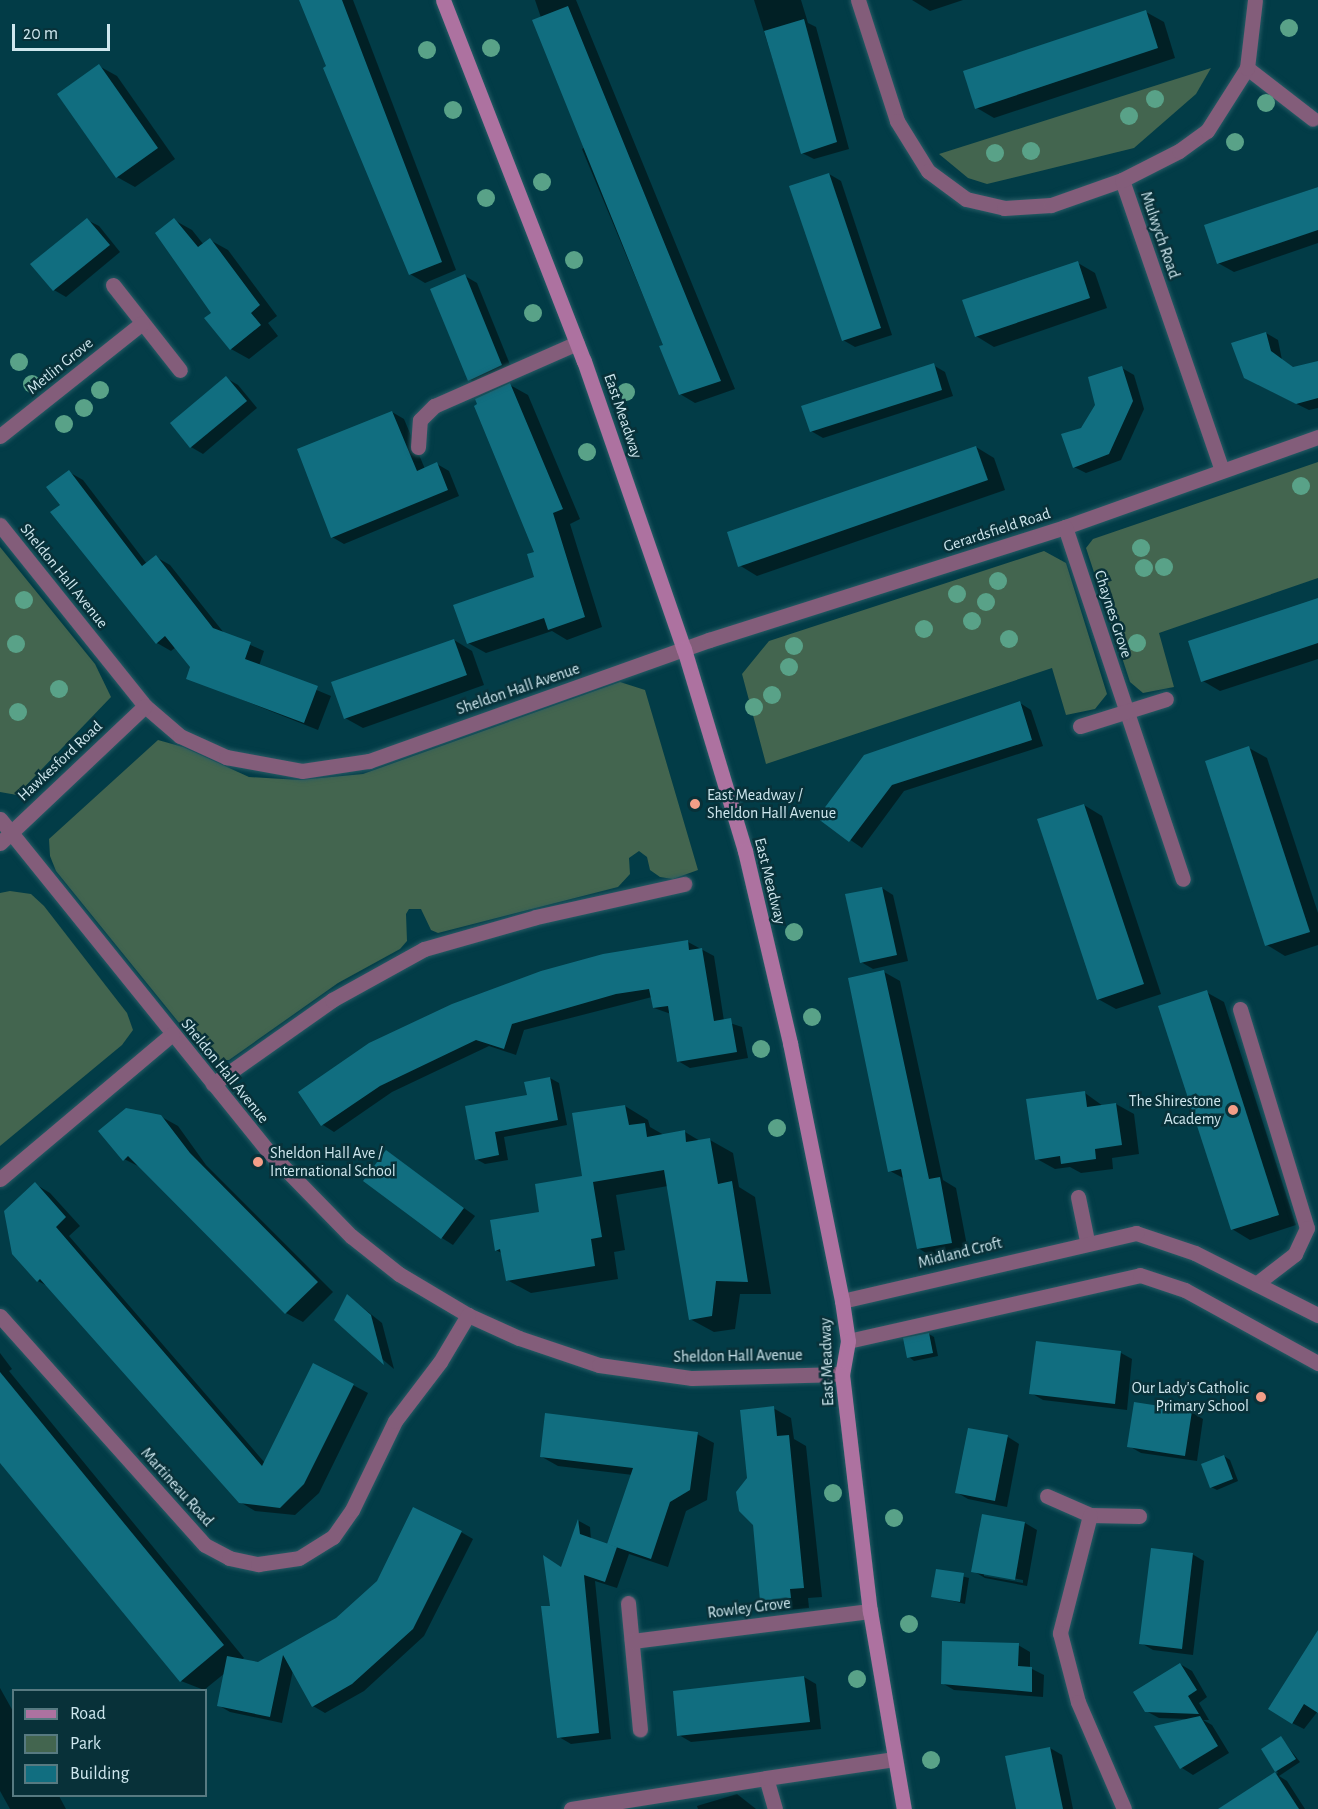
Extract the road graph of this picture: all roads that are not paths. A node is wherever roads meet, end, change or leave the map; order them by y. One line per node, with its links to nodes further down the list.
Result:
1 (443, 0): 9 (street, East Meadway)
2 (858, 0): 6 (street, Mulwych Road)
3 (1256, 0): 4 (street)
4 (1247, 68): 5 (street); 6 (street)
5 (1313, 119)
6 (1122, 180): 14 (street, Mulwych Road)
7 (113, 285): 8 (street)
8 (142, 323): 10 (street); 11 (street, Metlin Grove)
9 (577, 343): 13 (street); 17 (street, East Meadway)
10 (180, 370)
11 (0, 436)
12 (1318, 437): 14 (street, Gerardsfield Road)
13 (418, 447)
14 (1222, 470): 16 (street, Gerardsfield Road)
15 (0, 525): 19 (street, Sheldon Hall Avenue)
16 (1065, 527): 17 (street, Gerardsfield Road); 20 (street, Chaynes Grove)
17 (684, 649): 19 (street, Sheldon Hall Avenue); 33 (street, East Meadway)
18 (1166, 699): 20 (street)
19 (145, 706): 23 (street, Hawkesford Road)
20 (1126, 712): 21 (street); 24 (street, Chaynes Grove)
21 (1080, 726)
22 (0, 819): 23 (street, Sheldon Hall Avenue)
23 (5, 838): 27 (street, Sheldon Hall Avenue)
24 (1183, 879)
25 (684, 884): 28 (street)
26 (1240, 1009): 32 (street)
27 (172, 1034): 28 (street, Sheldon Hall Avenue); 29 (street)
28 (213, 1084): 34 (street, Sheldon Hall Avenue)
29 (0, 1179)
30 (1078, 1197): 31 (street)
31 (1087, 1241): 32 (street, Midland Croft); 33 (street, Midland Croft)
32 (1256, 1284): 35 (street)
33 (842, 1301): 37 (street, East Meadway)
34 (468, 1315): 36 (street, Martineau Road); 39 (street, Sheldon Hall Avenue)
35 (1318, 1315)
36 (0, 1316)
37 (848, 1341): 38 (street); 39 (street, East Meadway)
38 (1318, 1363)
39 (842, 1374): 44 (street, East Meadway)
40 (1047, 1496): 41 (street)
41 (1090, 1515): 42 (street); 52 (street)
42 (1139, 1516)
43 (628, 1603): 45 (street)
44 (870, 1611): 45 (street, Rowley Grove); 47 (street, East Meadway)
45 (632, 1641): 46 (street)
46 (639, 1729)
47 (895, 1759): 48 (street); 51 (street, East Meadway)
48 (766, 1778): 49 (street); 50 (street)
49 (570, 1809)
50 (775, 1809)
51 (904, 1809)
52 (1124, 1809)

